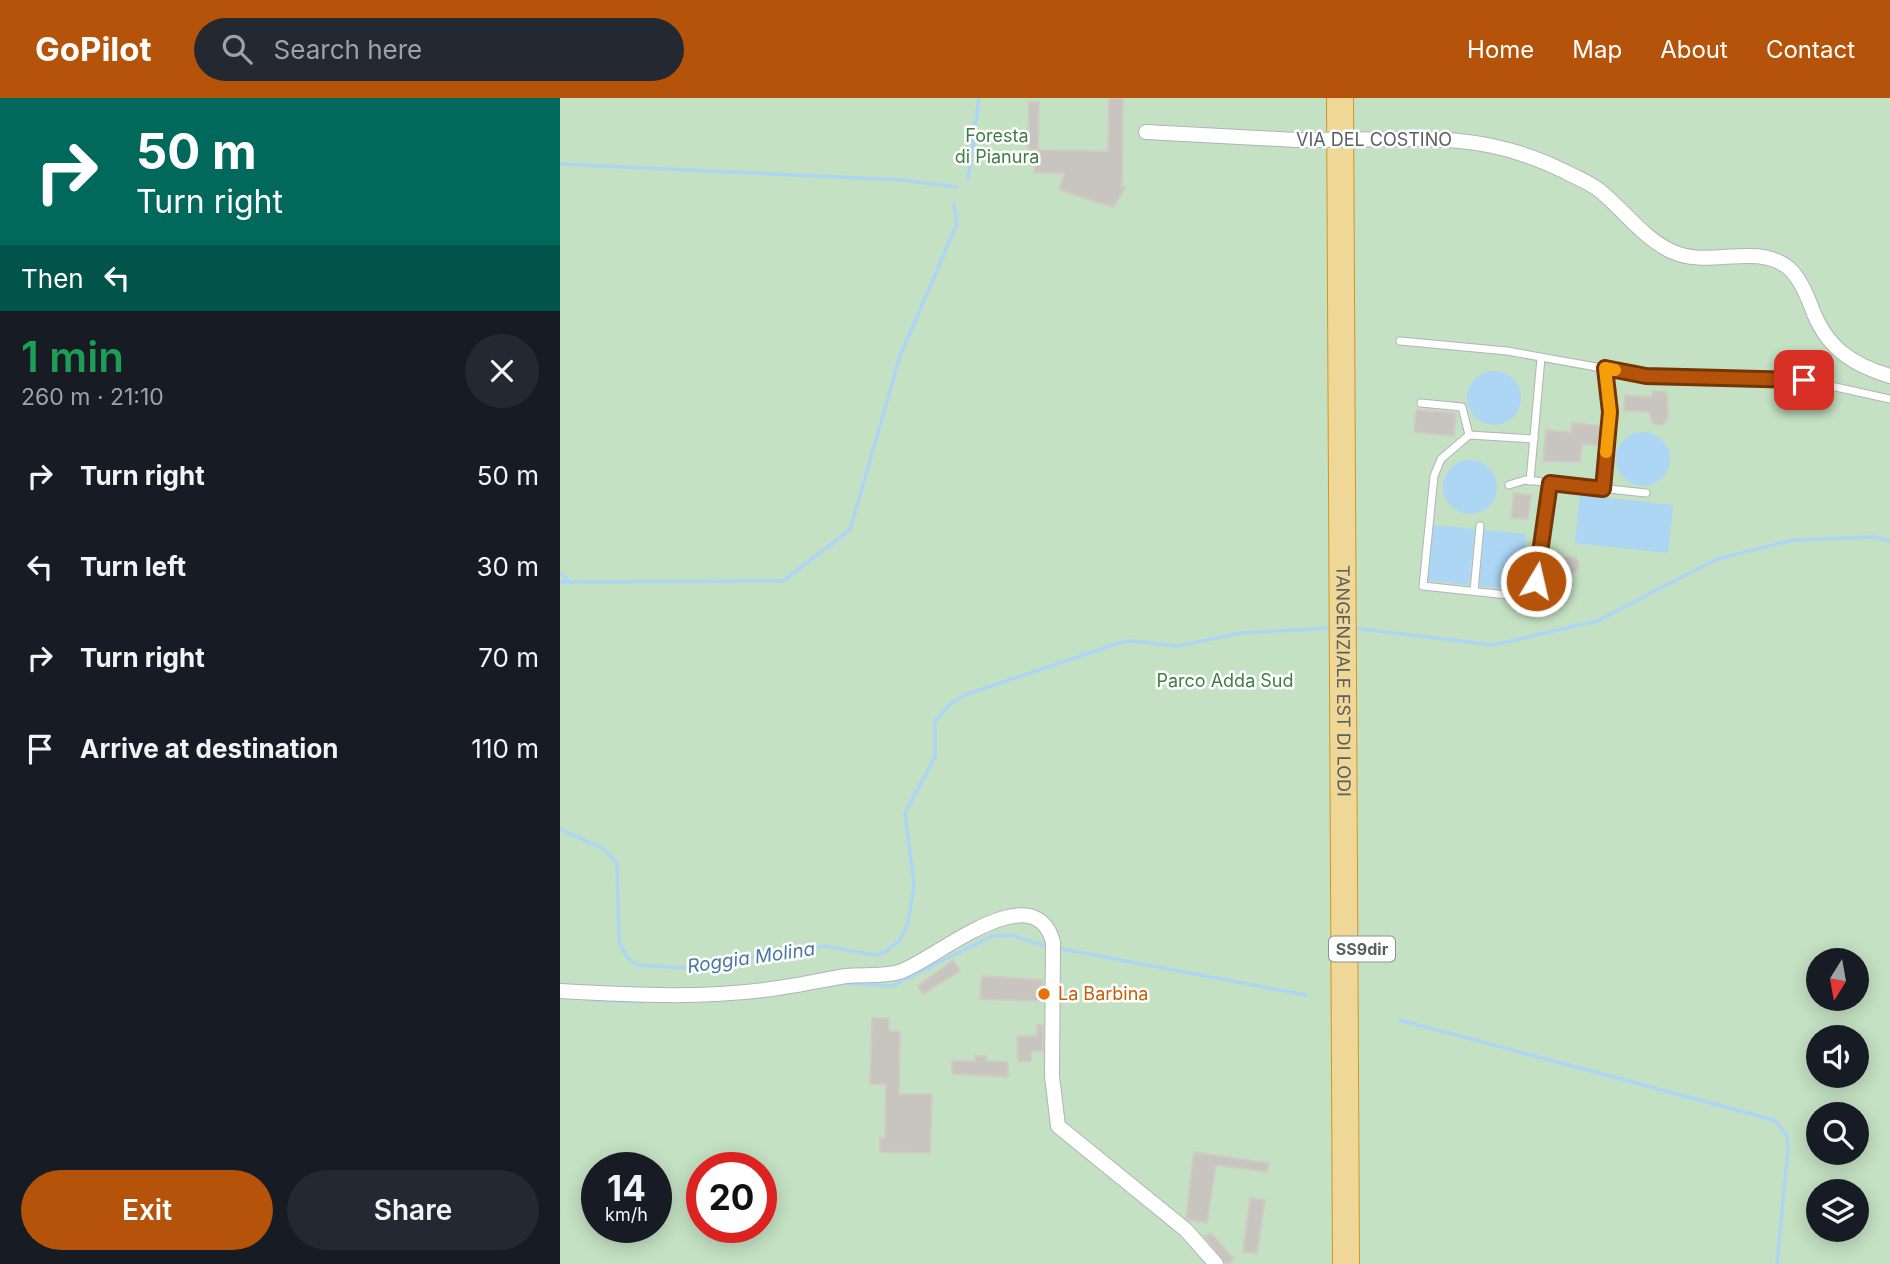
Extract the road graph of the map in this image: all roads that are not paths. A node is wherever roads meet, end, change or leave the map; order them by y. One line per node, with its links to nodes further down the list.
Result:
1 (1340, 98): 5 (highway, TANGENZIALE EST DI LODI / SS9dir)
2 (1358, 98): 5 (highway, TANGENZIALE EST DI LODI / SS9dir)
3 (1146, 132): 8 (street, VIA DEL COSTINO, bridge)
4 (1400, 341): 6 (lane)
5 (1351, 345): 20 (highway, TANGENZIALE EST DI LODI / SS9dir)
6 (1541, 358): 7 (lane); 12 (lane)
7 (1605, 368): 9 (lane); 16 (lane)
8 (1890, 376)
9 (1890, 399)
10 (1421, 403): 11 (lane)
11 (1469, 435): 12 (lane); 19 (lane)
12 (1534, 439): 13 (lane)
13 (1530, 481): 14 (lane); 15 (lane)
14 (1550, 483): 16 (lane); 19 (lane)
15 (1509, 485)
16 (1603, 489): 17 (lane)
17 (1646, 493)
18 (1480, 526): 19 (lane)
19 (1474, 591)
20 (1352, 629): 23 (highway, TANGENZIALE EST DI LODI / SS9dir); 24 (highway, TANGENZIALE EST DI LODI / SS9dir)
21 (560, 991): 22 (street)
22 (1216, 1264)
23 (1346, 1264)
24 (1363, 1264)

